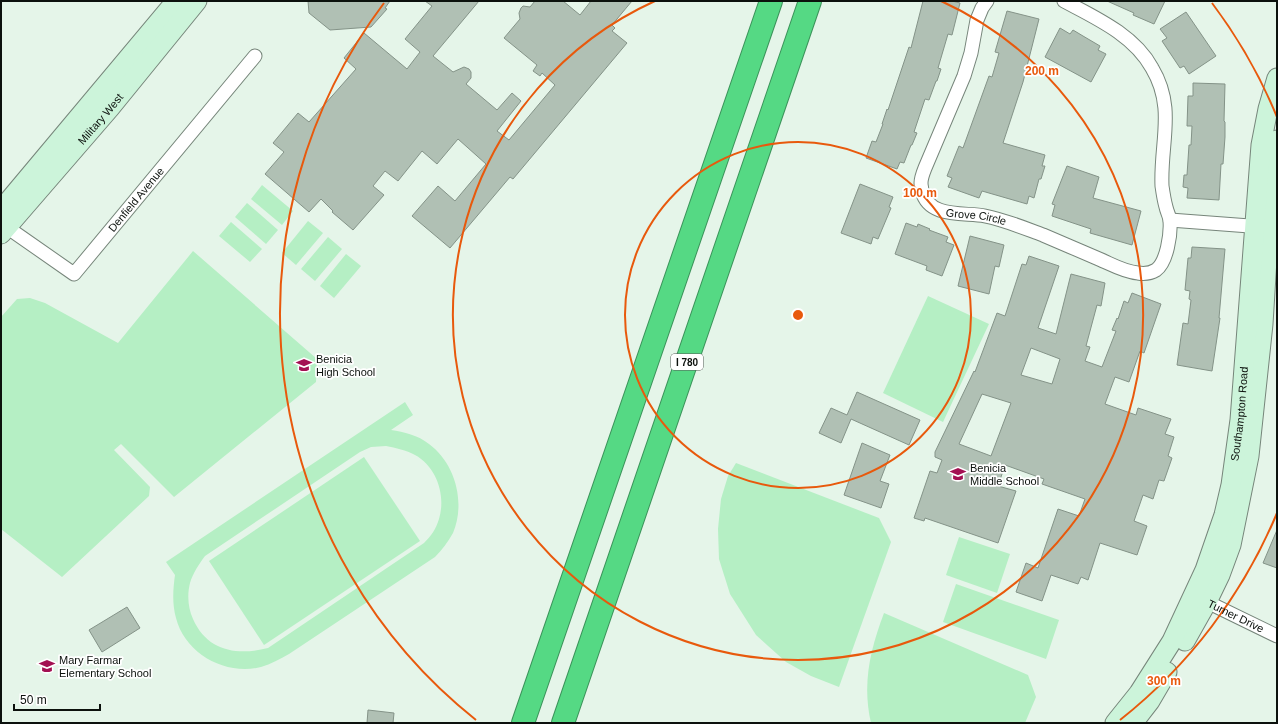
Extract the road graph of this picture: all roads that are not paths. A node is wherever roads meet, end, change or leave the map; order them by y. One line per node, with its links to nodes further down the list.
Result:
1 (176, 1): 13 (street, Military West)
2 (197, 1): 13 (street, Military West)
3 (766, 1): 8 (highway)
4 (771, 1): 8 (highway)
5 (810, 1): 18 (highway, I 780)
6 (987, 1): 12 (street, Grove Circle)
7 (1064, 1): 12 (street, Grove Circle)
8 (756, 45): 17 (highway)
9 (255, 56): 13 (street, Denfield Avenue)
10 (1277, 78): 14 (street, Southampton Road)
11 (1277, 140): 14 (street, Southampton Road)
12 (1170, 220): 14 (street)
13 (2, 224)
14 (1267, 227): 15 (street, Southampton Road)
15 (1201, 599): 16 (street, Turner Drive); 19 (street, Southampton Road); 20 (street, Southampton Road)
16 (1277, 636)
17 (523, 723)
18 (563, 723)
19 (1115, 723)
20 (1133, 723)

